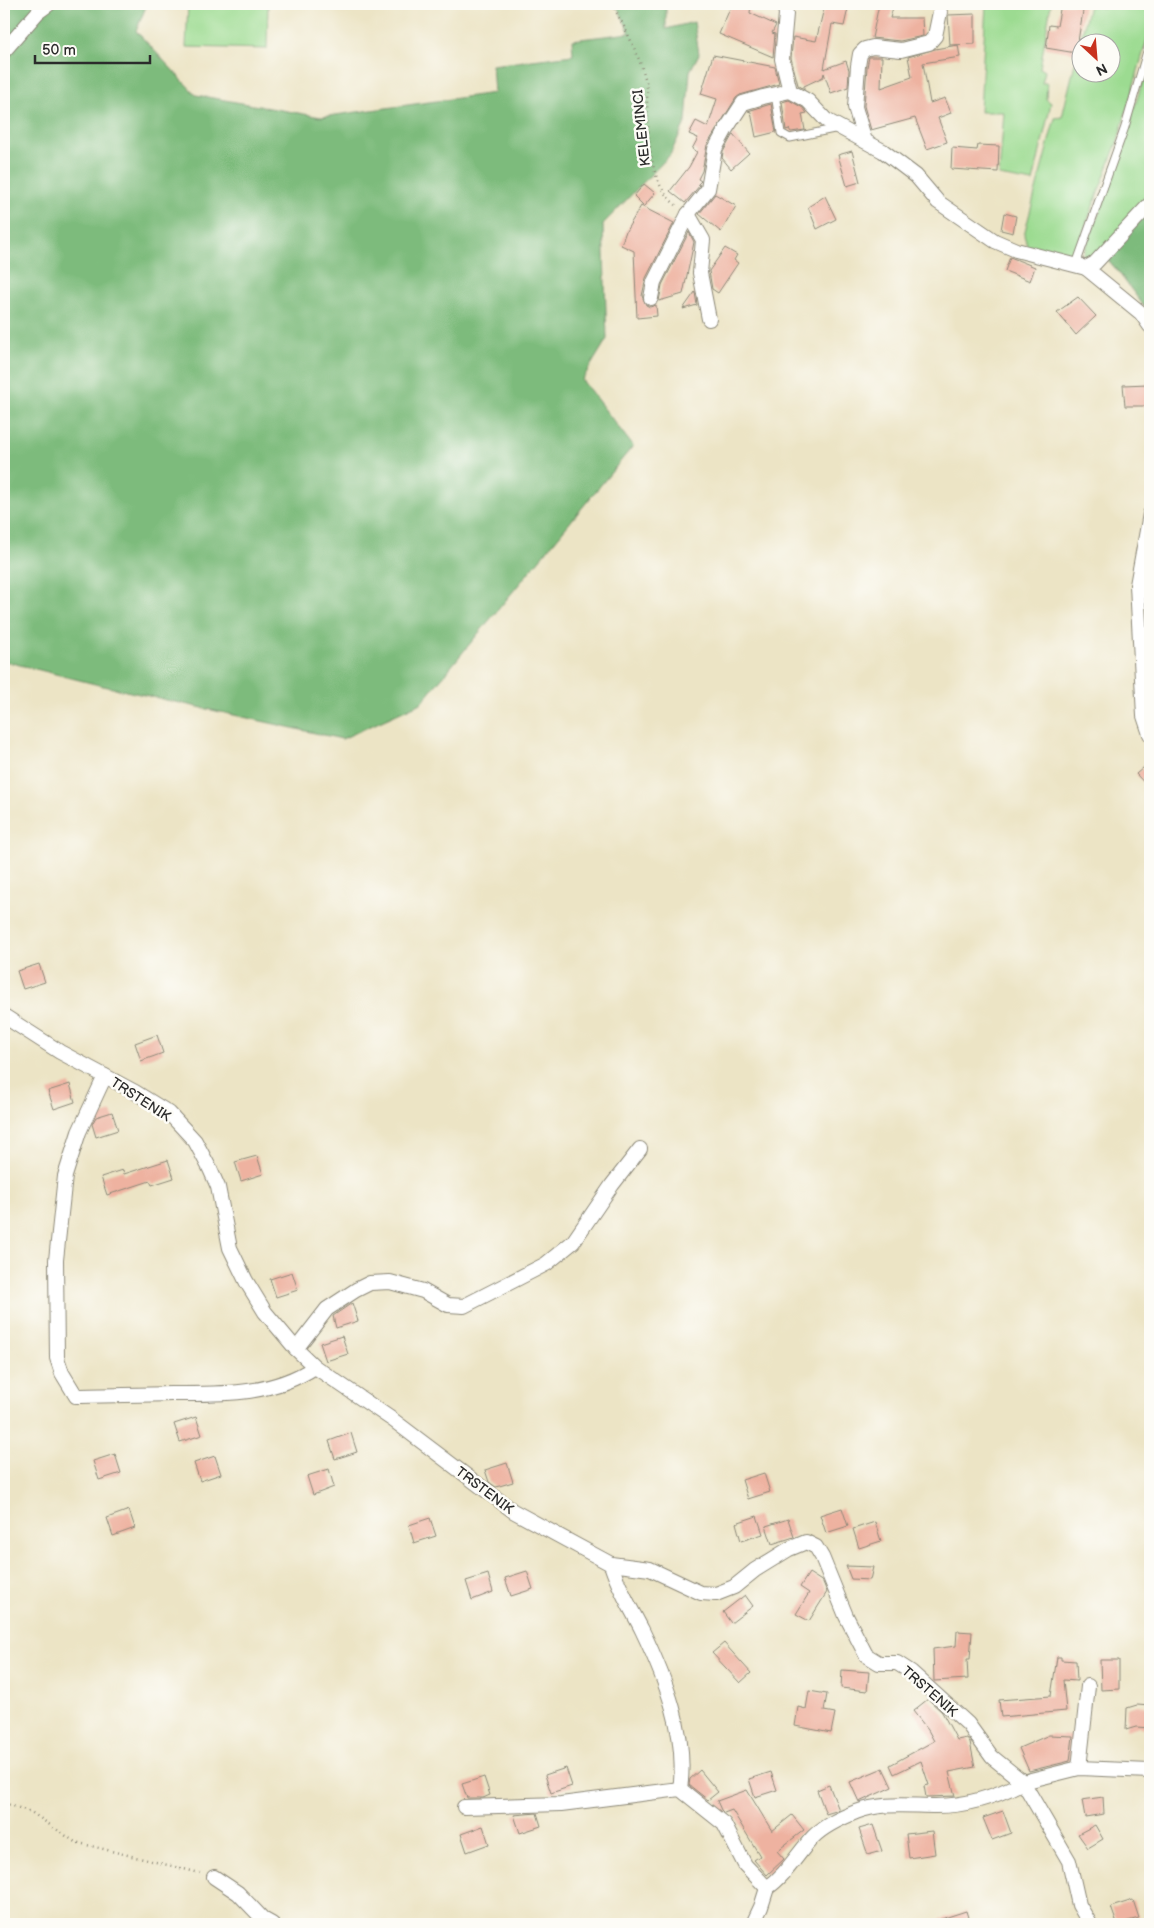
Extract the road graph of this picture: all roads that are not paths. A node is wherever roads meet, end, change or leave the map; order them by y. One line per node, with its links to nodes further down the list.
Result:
1 (49, 4): 5 (street)
2 (784, 4): 6 (street)
3 (940, 12): 9 (street)
4 (1150, 41): 12 (lane)
5 (4, 51)
6 (790, 92): 7 (street); 8 (street)
7 (776, 94): 8 (lane); 11 (street)
8 (841, 128): 9 (street)
9 (865, 141): 12 (street)
10 (1150, 204): 12 (street)
11 (688, 214): 13 (street); 14 (street)
12 (1086, 268): 15 (street)
13 (650, 298)
14 (709, 319)
15 (1150, 326)
16 (1150, 514): 17 (street)
17 (1150, 734)
18 (4, 1016): 19 (street, TRSTENIK)
19 (105, 1076): 21 (street, TRSTENIK); 22 (street)
20 (640, 1149): 21 (street)
21 (296, 1349): 22 (street, TRSTENIK)
22 (315, 1366): 23 (street, TRSTENIK)
23 (611, 1564): 27 (street, TRSTENIK); 28 (street)
24 (1088, 1686): 25 (street)
25 (1079, 1768): 26 (street); 27 (street)
26 (1150, 1772)
27 (1024, 1782): 31 (street); 34 (street, TRSTENIK)
28 (680, 1789): 29 (street); 31 (street)
29 (464, 1807)
30 (214, 1877): 32 (street)
31 (767, 1888): 33 (street)
32 (272, 1924)
33 (752, 1924)
34 (1090, 1924)

